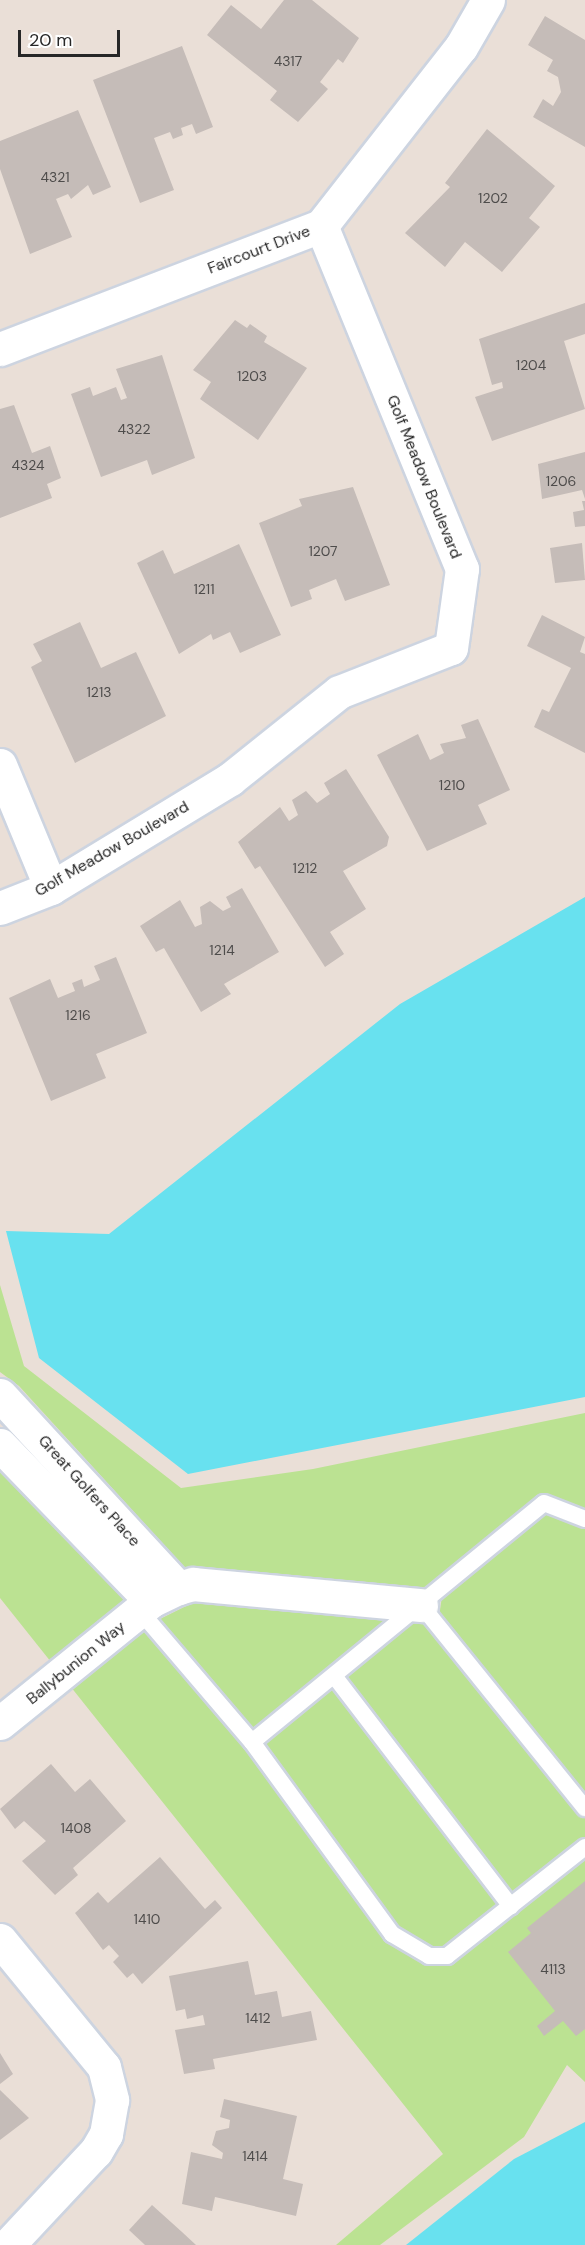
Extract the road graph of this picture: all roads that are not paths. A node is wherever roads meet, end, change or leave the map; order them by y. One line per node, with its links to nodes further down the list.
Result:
1 (488, 0): 2 (street, Faircourt Drive)
2 (321, 226): 3 (street, Faircourt Drive); 5 (street, Golf Meadow Boulevard)
3 (0, 349)
4 (0, 765): 5 (street)
5 (51, 888): 6 (street, Golf Meadow Boulevard)
6 (0, 908)
7 (0, 1395): 10 (street, Great Golfers Place)
8 (0, 1445): 10 (street, Great Golfers Place)
9 (585, 1520): 11 (lane)
10 (156, 1600): 11 (street); 13 (street, Ballybunion Way); 14 (lane)
11 (421, 1605): 12 (lane); 15 (lane)
12 (335, 1677): 14 (lane); 17 (lane)
13 (0, 1723)
14 (252, 1742): 17 (lane)
15 (585, 1808)
16 (585, 1847): 17 (lane)
17 (511, 1906)
18 (0, 1940): 19 (street)
19 (8, 2245)

